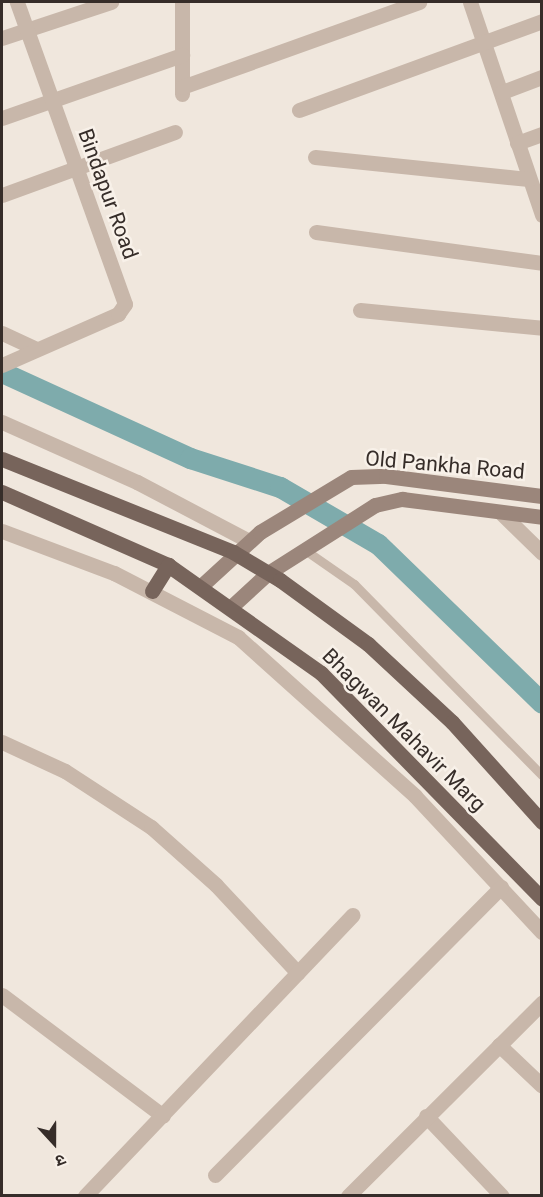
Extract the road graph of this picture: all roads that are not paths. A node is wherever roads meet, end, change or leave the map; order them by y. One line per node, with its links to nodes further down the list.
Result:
1 (17, 2): 7 (street, Bindapur Road)
2 (111, 2): 7 (street)
3 (182, 2): 10 (street)
4 (419, 2): 10 (street)
5 (470, 2): 9 (street)
6 (542, 21): 9 (street)
7 (26, 29): 8 (street); 13 (street, Bindapur Road)
8 (2, 38)
9 (484, 42): 12 (street); 14 (street)
10 (182, 55): 13 (street)
11 (542, 77): 12 (street)
12 (502, 92): 18 (street)
13 (52, 101): 15 (street); 20 (street, Bindapur Road)
14 (299, 110)
15 (2, 118)
16 (175, 132): 20 (street)
17 (542, 134): 18 (street)
18 (517, 142): 21 (street)
19 (315, 157): 21 (street)
20 (76, 168): 22 (street); 29 (street, Bindapur Road)
21 (530, 179): 23 (street)
22 (2, 195)
23 (541, 209)
24 (316, 232): 25 (street)
25 (542, 263)
26 (360, 310): 27 (street)
27 (542, 328)
28 (2, 333): 29 (street)
29 (36, 349): 30 (street)
30 (7, 362)
31 (2, 422): 38 (street)
32 (2, 459): 40 (main road, Bhagwan Mahavir Marg)
33 (2, 492): 42 (main road, Bhagwan Mahavir Marg)
34 (542, 495): 38 (street, Old Pankha Road)
35 (500, 512): 36 (street, Old Pankha Road); 39 (street, Old Pankha Road); 41 (street)
36 (542, 517)
37 (2, 531): 45 (street)
38 (249, 541): 40 (street, Old Pankha Road)
39 (305, 550): 43 (street, Old Pankha Road); 48 (lane)
40 (233, 552): 43 (main road, Bhagwan Mahavir Marg); 44 (street, Old Pankha Road)
41 (542, 553)
42 (168, 565): 44 (main road, Bhagwan Mahavir Marg); 45 (main road)
43 (268, 573): 46 (street, Old Pankha Road); 49 (main road, Bhagwan Mahavir Marg)
44 (200, 587): 46 (main road, Bhagwan Mahavir Marg)
45 (152, 591): 50 (street)
46 (231, 607): 51 (main road, Bhagwan Mahavir Marg)
47 (2, 742): 54 (street)
48 (542, 775)
49 (542, 822)
50 (501, 887): 53 (street); 61 (street)
51 (542, 899)
52 (353, 915): 54 (street)
53 (542, 932)
54 (298, 973): 59 (street)
55 (2, 995): 59 (street)
56 (542, 1003): 57 (street)
57 (499, 1045): 58 (street); 60 (street)
58 (542, 1086)
59 (163, 1116): 62 (street)
60 (426, 1116): 63 (street); 64 (street)
61 (215, 1175)
62 (85, 1196)
63 (348, 1196)
64 (502, 1196)

